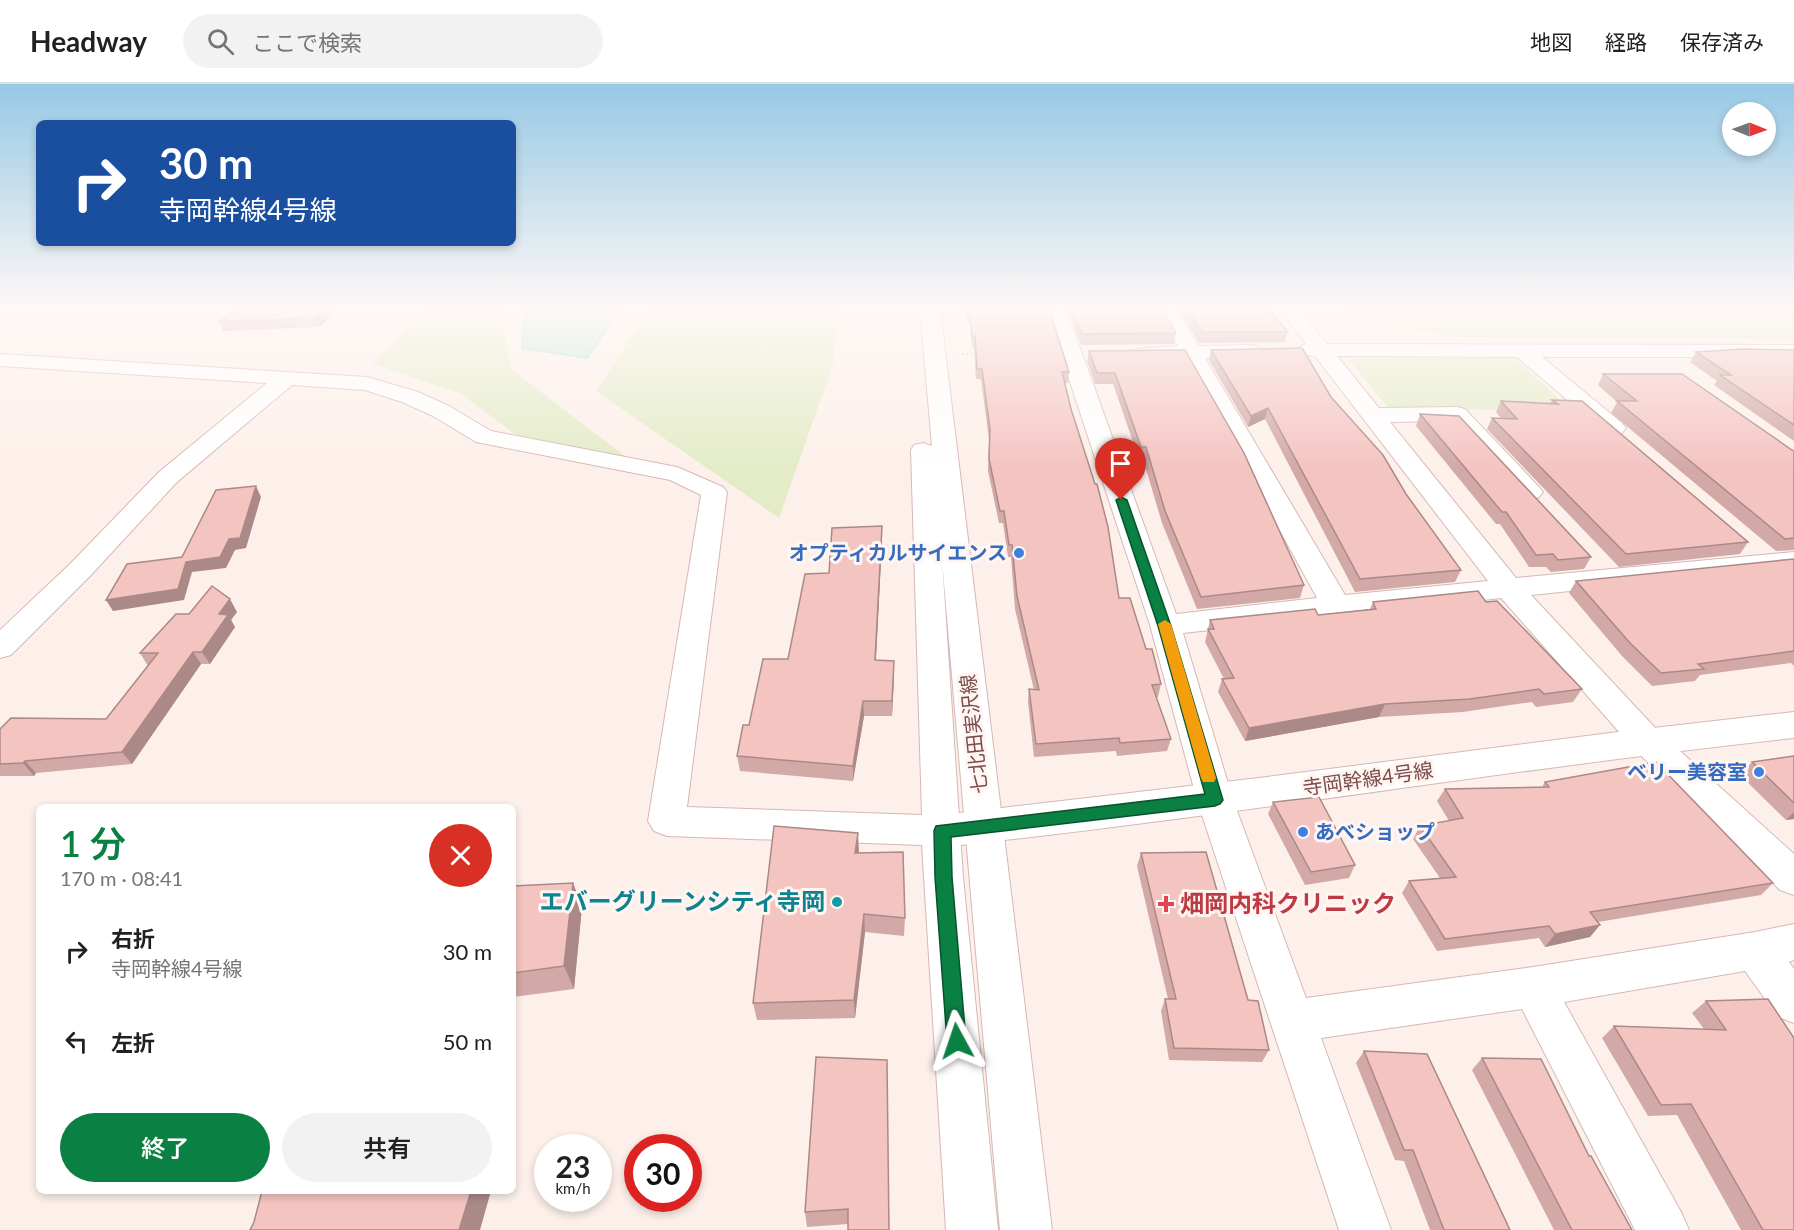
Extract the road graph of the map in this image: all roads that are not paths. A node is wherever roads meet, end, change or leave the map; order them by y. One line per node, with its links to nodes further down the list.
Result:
1 (40, 362): 10 (street)
2 (916, 362): 24 (street)
3 (936, 362): 23 (street, 七北田実沢線)
4 (1084, 362): 18 (street)
5 (1198, 362): 17 (street)
6 (1331, 362): 11 (street)
7 (1537, 362): 12 (street)
8 (1664, 362): 9 (street)
9 (1676, 371)
10 (287, 378): 19 (street); 24 (street)
11 (1372, 415): 13 (street); 16 (street)
12 (1632, 443)
13 (1546, 509)
14 (1742, 539): 15 (street)
15 (1781, 561): 16 (street)
16 (1508, 588): 17 (street); 21 (street)
17 (1336, 605): 18 (street)
18 (1165, 626): 22 (street)
19 (0, 648)
20 (1794, 724): 21 (street, 寺岡幹線4号線)
21 (1647, 741): 22 (street, 寺岡幹線4号線); 25 (street)
22 (1215, 800): 23 (street, 寺岡幹線4号線); 29 (street)
23 (985, 828): 24 (street, 寺岡幹線4号線); 31 (street, 七北田実沢線)
24 (942, 831): 30 (street)
25 (1794, 878)
26 (1774, 947): 27 (street); 28 (street)
27 (1533, 987): 29 (street); 33 (street)
28 (1794, 1004)
29 (1293, 1021): 32 (street)
30 (972, 1230)
31 (1026, 1230)
32 (1365, 1230)
33 (1663, 1230)

